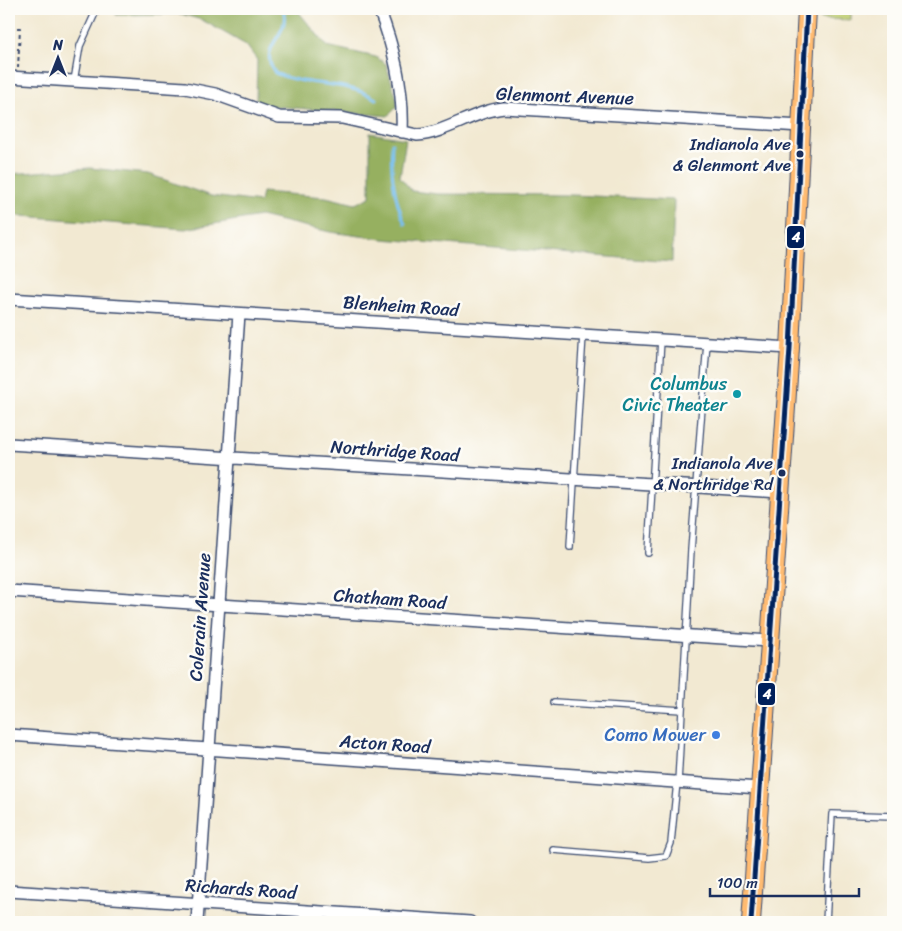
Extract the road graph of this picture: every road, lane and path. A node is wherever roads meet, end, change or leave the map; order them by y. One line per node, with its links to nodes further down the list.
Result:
1 (97, 9): 9 (lane)
2 (379, 9): 11 (street)
3 (807, 9): 10 (main road)
4 (13, 22): 5 (path)
5 (10, 28): 7 (path)
6 (9, 49): 7 (path)
7 (19, 50): 8 (path)
8 (13, 77): 9 (street, Glenmont Avenue)
9 (74, 81): 11 (street, Glenmont Avenue)
10 (801, 126): 11 (street, Glenmont Avenue); 17 (main road)
11 (402, 132)
12 (9, 299): 13 (street, Blenheim Road)
13 (239, 314): 14 (street, Blenheim Road); 19 (street, Colerain Avenue)
14 (583, 335): 15 (street, Blenheim Road); 20 (lane)
15 (661, 340): 16 (street, Blenheim Road); 21 (lane)
16 (707, 343): 17 (street, Blenheim Road); 22 (lane)
17 (790, 348): 23 (main road)
18 (9, 444): 19 (street, Northridge Road)
19 (229, 458): 20 (street, Northridge Road); 27 (street, Colerain Avenue)
20 (573, 479): 21 (street, Northridge Road); 24 (lane)
21 (652, 484): 22 (street, Northridge Road); 25 (lane)
22 (696, 487): 23 (street, Northridge Road); 28 (lane)
23 (780, 492): 29 (main road)
24 (570, 548)
25 (648, 553)
26 (9, 591): 27 (street, Chatham Road)
27 (219, 605): 28 (street, Chatham Road); 33 (street, Colerain Avenue)
28 (686, 636): 29 (street, Chatham Road); 31 (lane)
29 (769, 641): 35 (main road)
30 (554, 702): 31 (lane)
31 (682, 710): 34 (lane)
32 (9, 735): 33 (street, Acton Road)
33 (208, 750): 34 (street, Acton Road); 39 (street, Colerain Avenue)
34 (678, 782): 35 (street, Acton Road); 37 (lane)
35 (759, 788): 42 (main road)
36 (893, 816): 43 (lane)
37 (553, 850)
38 (9, 891): 39 (street, Richards Road)
39 (199, 904): 40 (street, Colerain Avenue); 41 (street, Richards Road)
40 (197, 922)
41 (470, 922)
42 (751, 922)
43 (826, 922)

